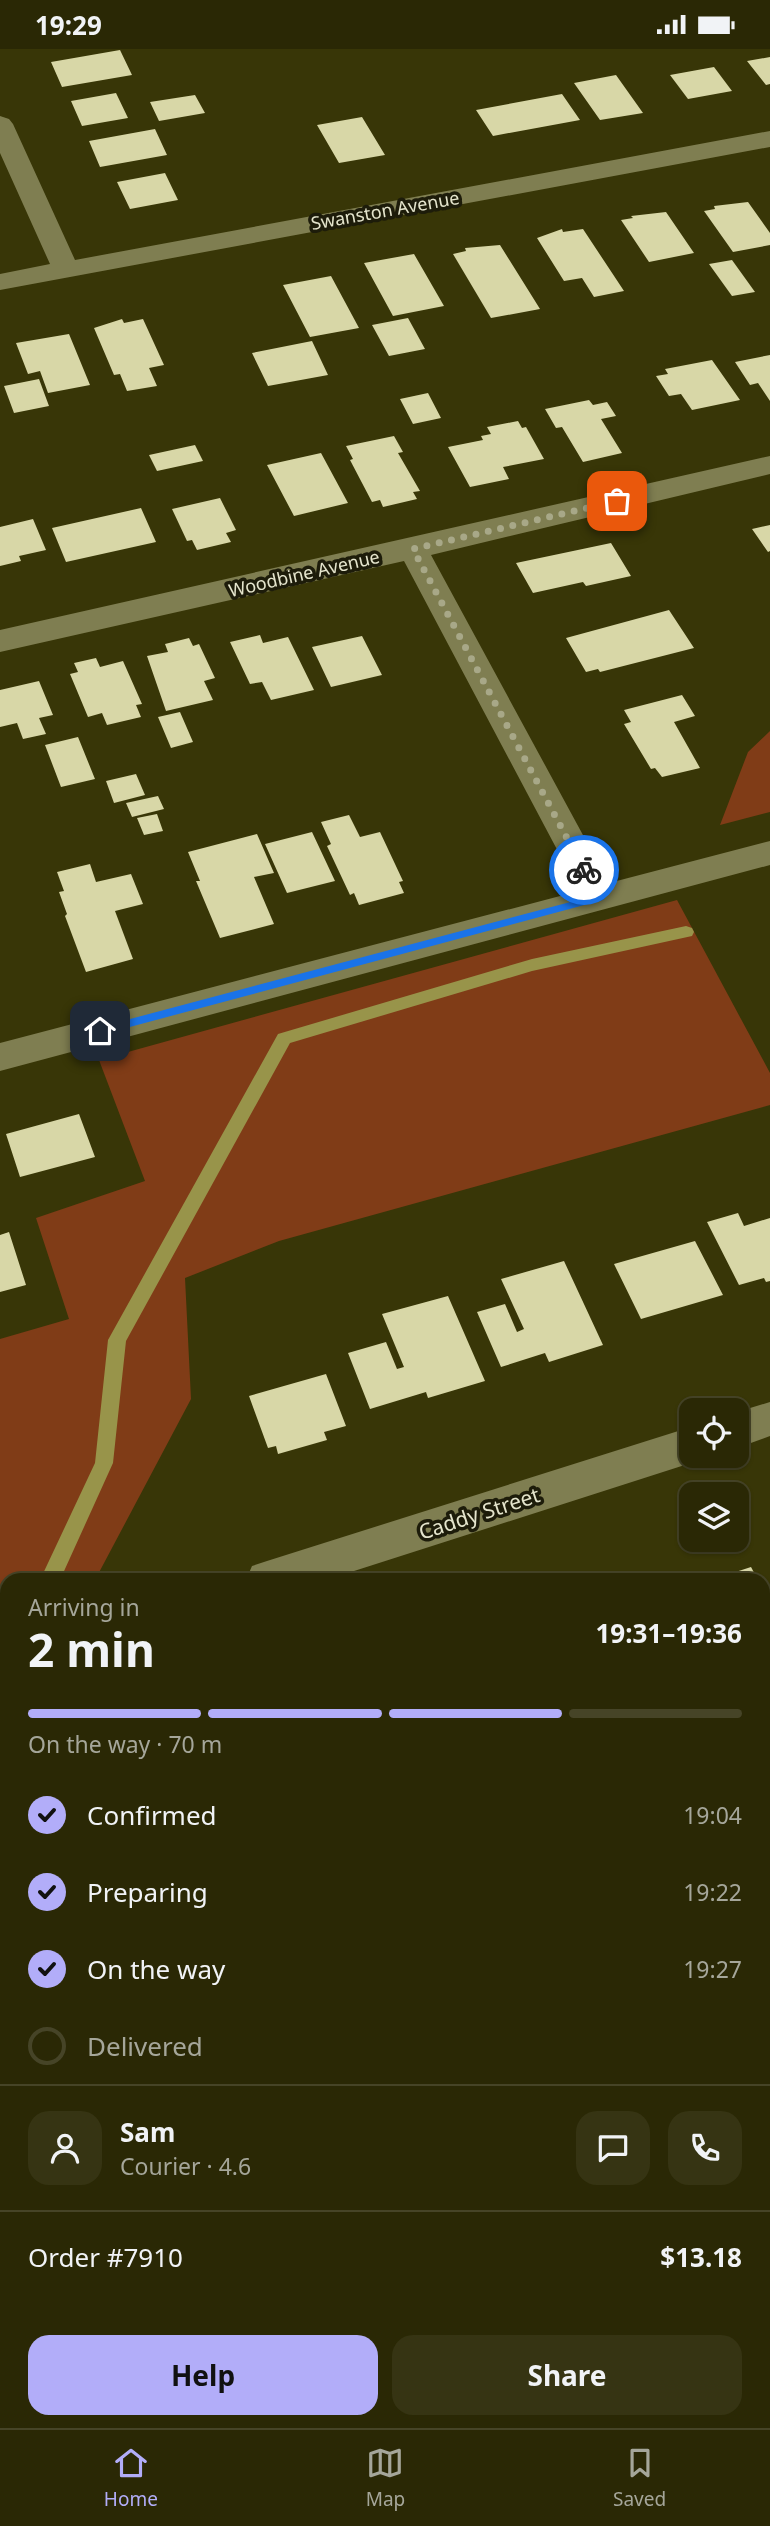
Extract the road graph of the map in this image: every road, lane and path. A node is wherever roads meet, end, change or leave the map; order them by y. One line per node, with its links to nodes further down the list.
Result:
1 (0, 124): 3 (street)
2 (770, 139): 3 (street, Swanston Avenue)
3 (66, 269): 4 (street, Swanston Avenue)
4 (0, 282)
5 (770, 465): 6 (street, Woodbine Avenue)
6 (413, 549): 7 (street, Woodbine Avenue); 9 (street)
7 (0, 641)
8 (770, 853): 9 (street)
9 (600, 898): 10 (street)
10 (0, 1057)
11 (770, 1419): 12 (street)
12 (749, 1426)
13 (679, 1449): 14 (street, Caddy Street)
14 (367, 1565): 15 (street, Caddy Street)
15 (314, 1573)

